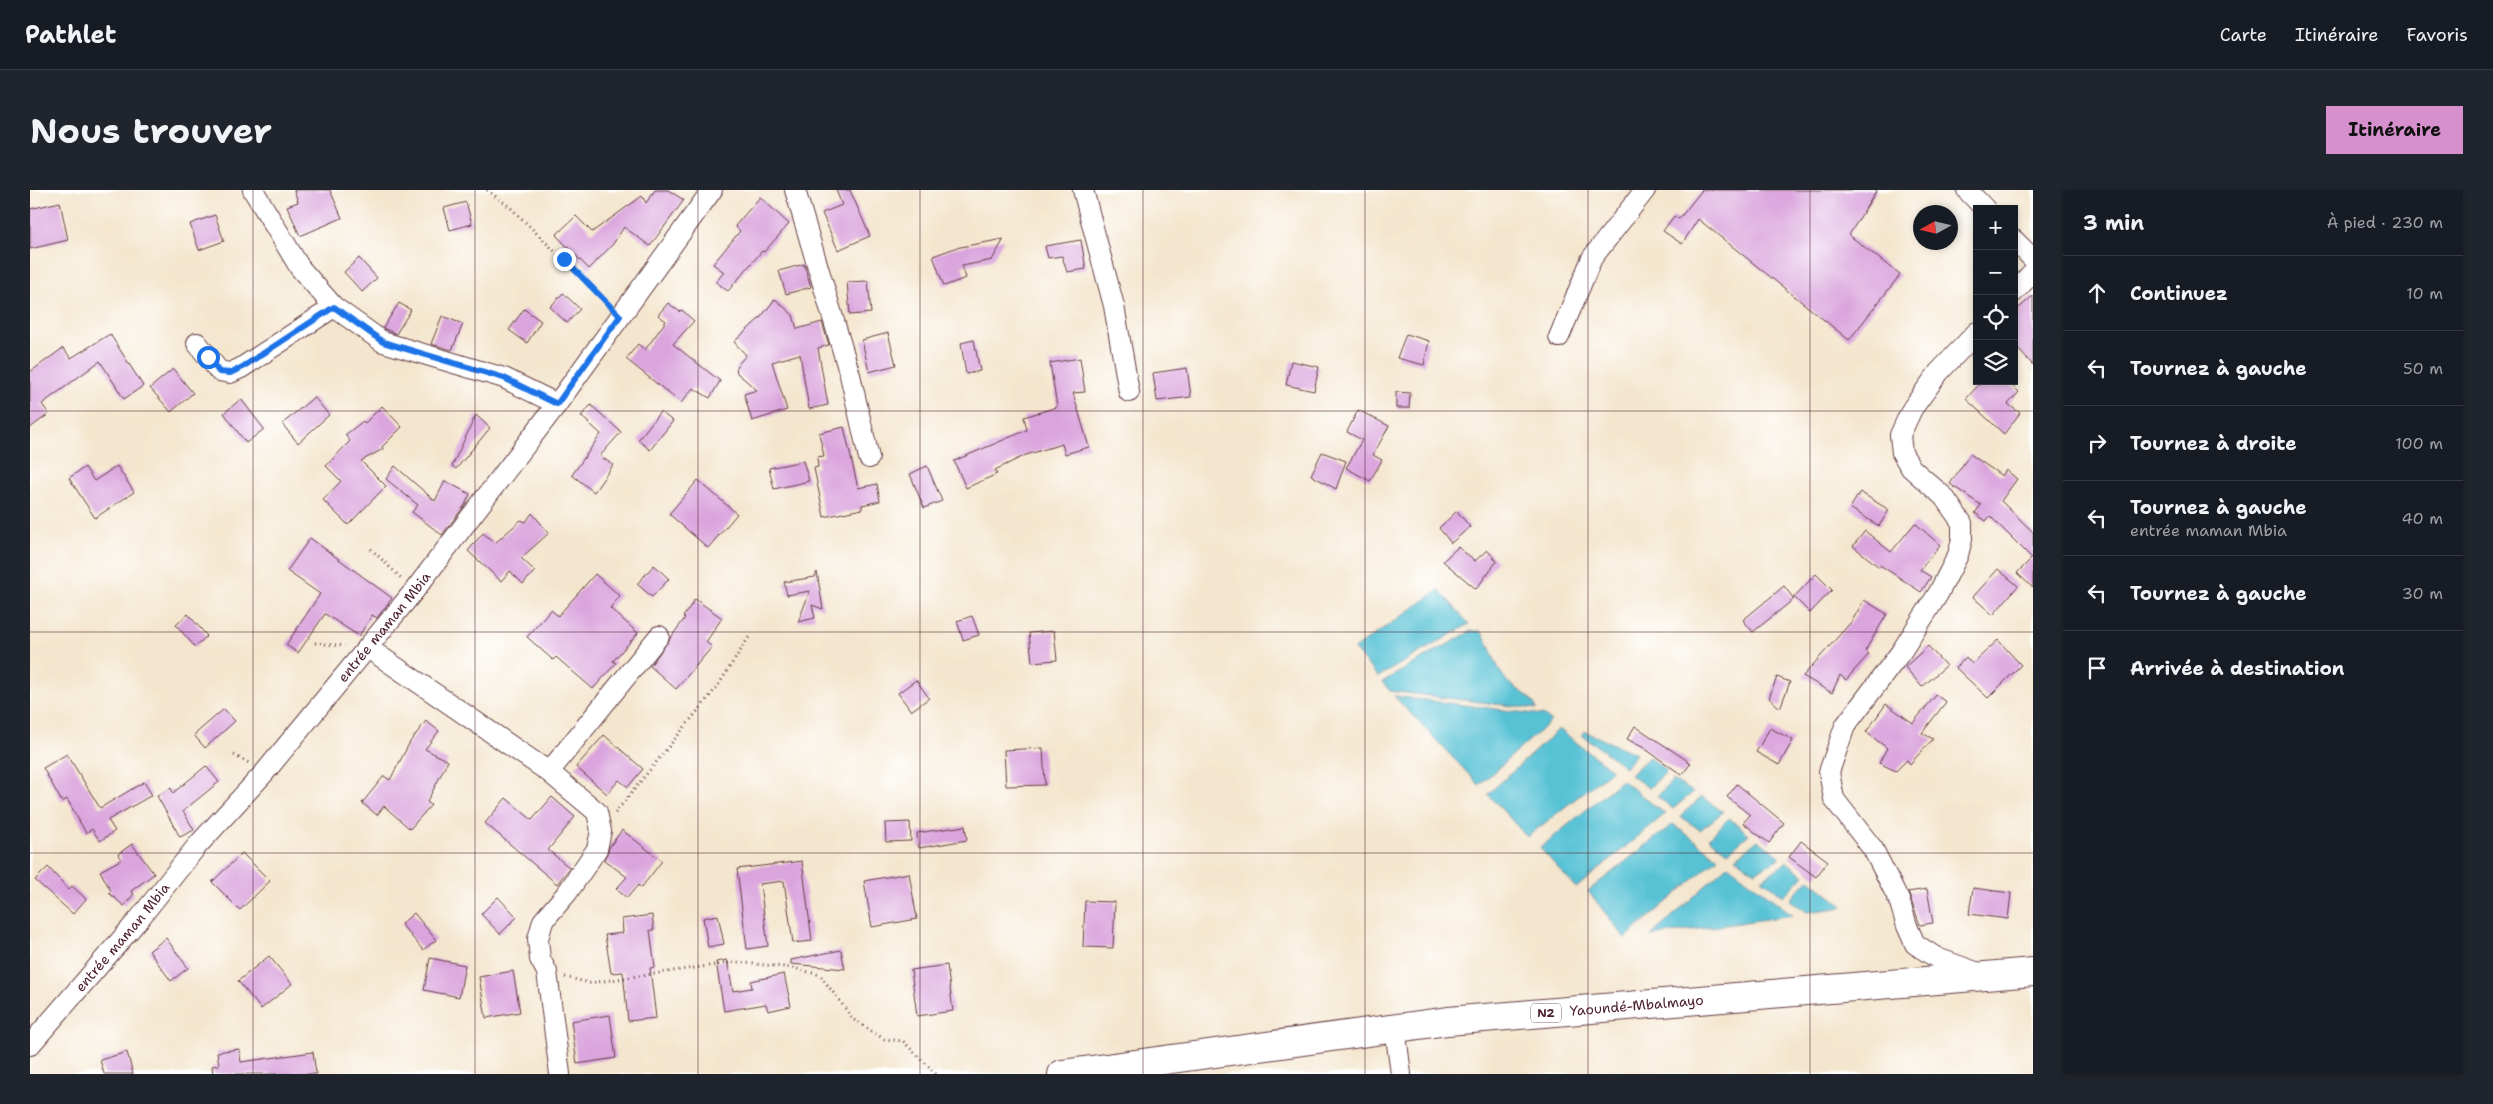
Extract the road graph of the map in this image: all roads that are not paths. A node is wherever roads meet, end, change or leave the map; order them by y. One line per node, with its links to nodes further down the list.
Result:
1 (253, 190): 10 (street)
2 (712, 190): 15 (street, entrée maman Mbia)
3 (795, 190): 16 (street)
4 (1083, 190): 14 (street)
5 (1645, 190): 12 (street)
6 (1967, 190): 7 (street)
7 (1981, 205)
8 (2033, 272): 9 (street)
9 (2018, 288)
10 (334, 307): 13 (street); 15 (street)
11 (1973, 336): 21 (street)
12 (1559, 337)
13 (197, 343)
14 (1129, 392)
15 (557, 404): 18 (street, entrée maman Mbia)
16 (869, 458)
17 (659, 636): 19 (street)
18 (368, 648): 19 (street); 23 (street, entrée maman Mbia)
19 (549, 772): 25 (street)
20 (2033, 972): 21 (highway, Yaoundé-Mbalmayo / N2)
21 (1990, 977): 22 (highway, Yaoundé-Mbalmayo / N2)
22 (1395, 1028): 24 (highway, Yaoundé-Mbalmayo / N2); 27 (street)
23 (30, 1045)
24 (1132, 1069): 26 (highway, Yaoundé-Mbalmayo / N2)
25 (560, 1074)
26 (1062, 1074)
27 (1401, 1074)

